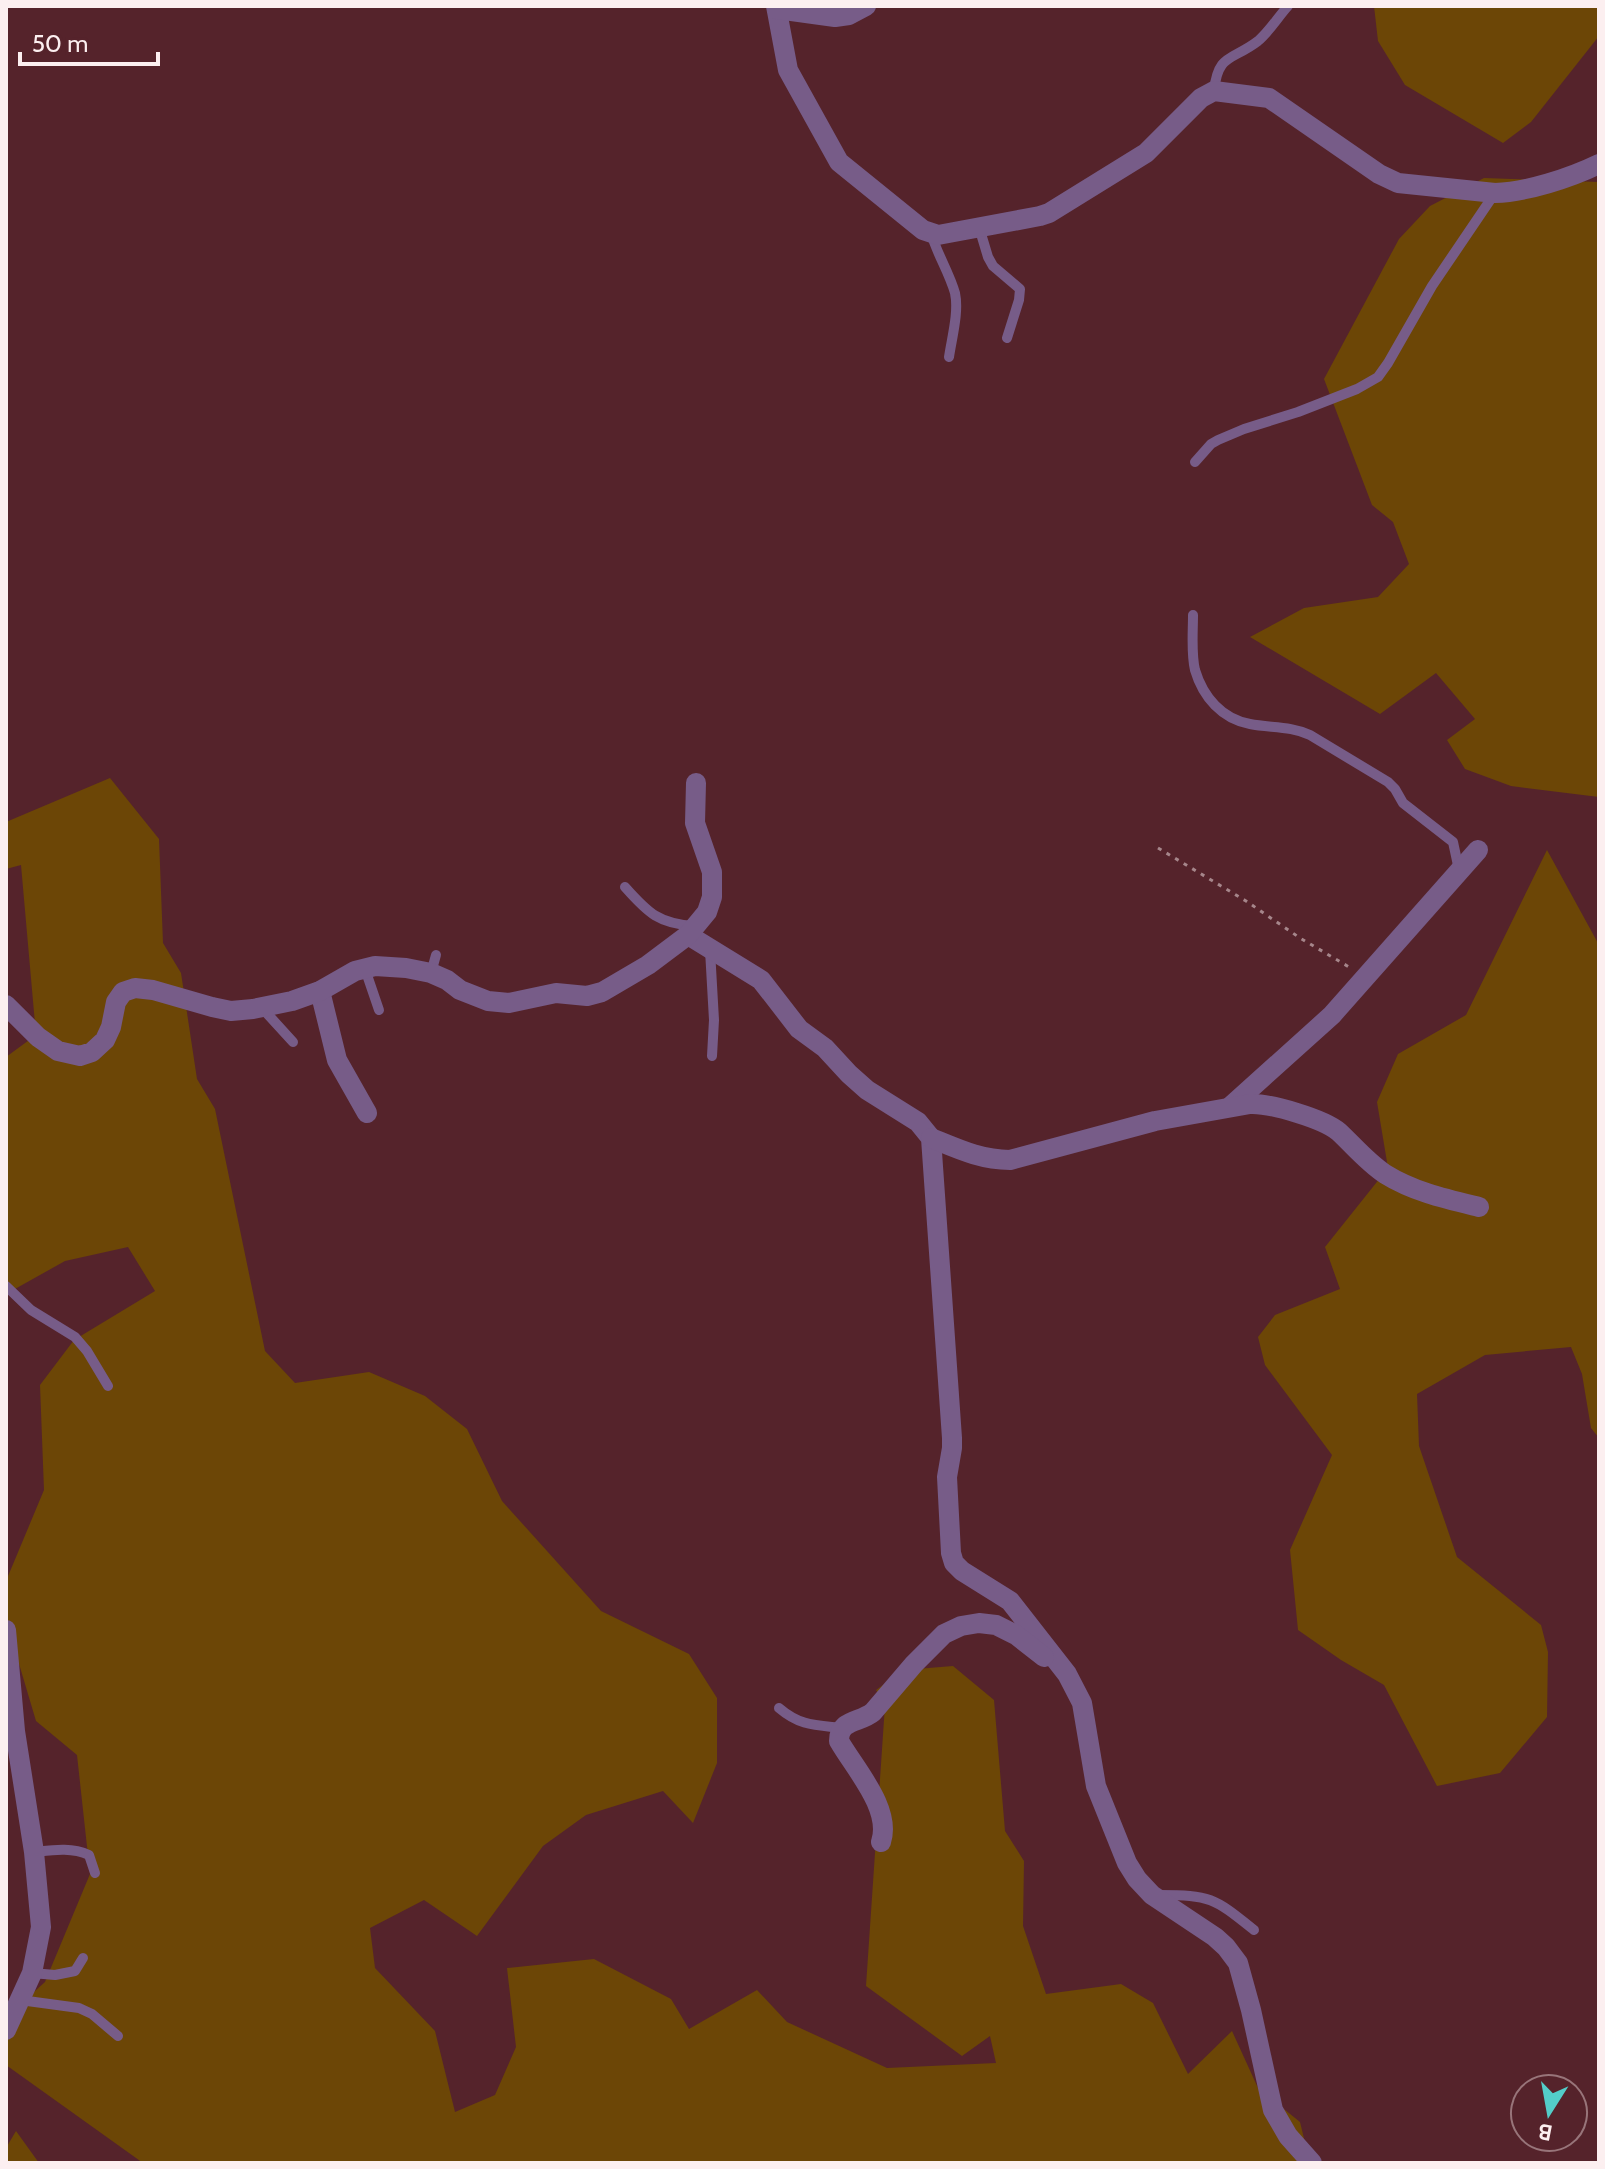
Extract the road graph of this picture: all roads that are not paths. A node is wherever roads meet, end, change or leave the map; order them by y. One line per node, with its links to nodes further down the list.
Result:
1 (866, 6): 3 (street)
2 (1288, 6): 4 (lane)
3 (776, 7): 8 (street)
4 (1214, 91): 6 (street); 7 (street)
5 (1599, 164): 6 (street)
6 (1495, 193): 11 (lane)
7 (979, 227): 8 (street); 9 (lane)
8 (931, 233): 10 (lane)
9 (1007, 338)
10 (949, 357)
11 (1195, 462)
12 (1193, 615): 15 (lane)
13 (696, 783): 17 (street)
14 (1478, 850): 15 (street)
15 (1459, 870): 26 (street)
16 (625, 887): 17 (lane)
17 (691, 930): 18 (street); 19 (street)
18 (710, 948): 25 (lane); 28 (street)
19 (365, 969): 20 (street); 23 (lane)
20 (320, 991): 22 (street); 27 (street)
21 (6, 1005): 22 (street)
22 (261, 1007): 24 (lane)
23 (379, 1010)
24 (293, 1042)
25 (712, 1056)
26 (1229, 1108): 28 (street); 29 (street)
27 (367, 1113)
28 (931, 1138): 33 (street)
29 (1479, 1207)
30 (6, 1286): 31 (lane)
31 (108, 1386)
32 (6, 1630): 37 (street)
33 (1067, 1674): 35 (street); 39 (street)
34 (779, 1708): 35 (lane)
35 (842, 1728): 36 (street)
36 (881, 1842)
37 (34, 1852): 38 (lane); 42 (street)
38 (95, 1873)
39 (1152, 1895): 40 (lane); 46 (street)
40 (1254, 1930)
41 (83, 1958): 42 (lane)
42 (32, 1973): 43 (street)
43 (20, 2000): 44 (street); 45 (lane)
44 (6, 2030)
45 (118, 2036)
46 (1312, 2163)

